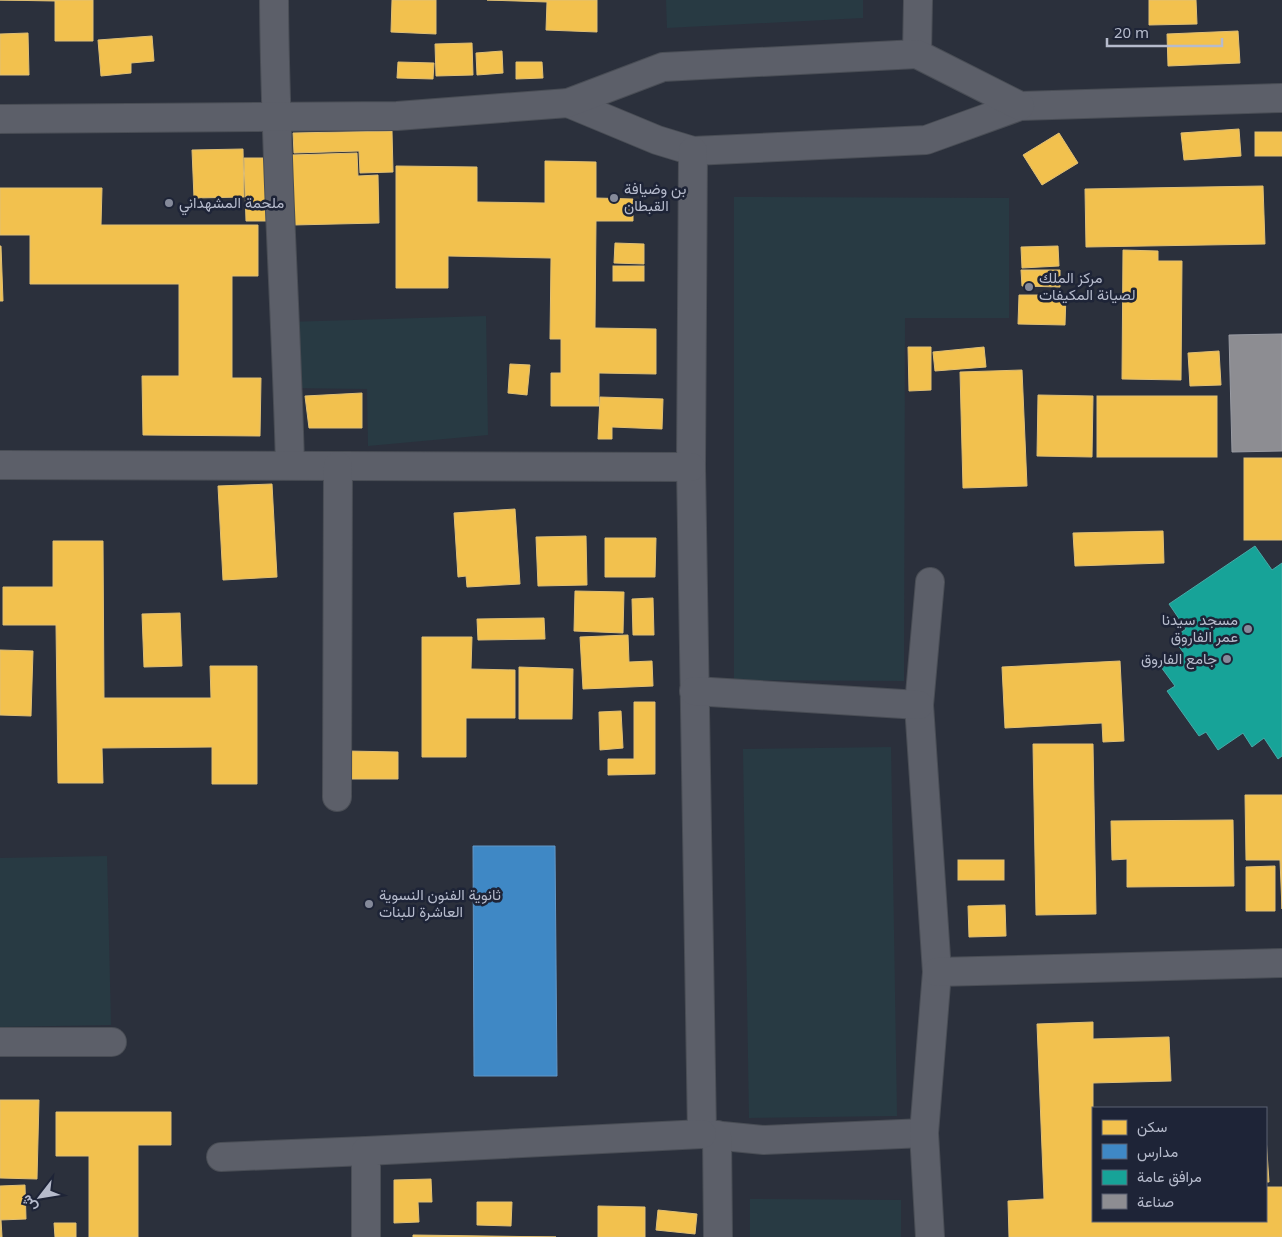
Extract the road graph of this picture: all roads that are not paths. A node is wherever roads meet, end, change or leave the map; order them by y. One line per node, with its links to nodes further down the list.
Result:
1 (274, 0): 7 (street)
2 (918, 0): 3 (street)
3 (917, 54): 5 (street); 6 (street)
4 (1282, 98): 6 (street)
5 (568, 103): 7 (street); 9 (street)
6 (1020, 106): 9 (street)
7 (275, 116): 8 (street); 11 (street)
8 (0, 119)
9 (693, 151): 13 (street)
10 (0, 465): 11 (street)
11 (290, 465): 12 (street)
12 (338, 466): 13 (street); 17 (street)
13 (691, 467): 15 (street)
14 (930, 582): 16 (street)
15 (694, 690): 16 (street); 23 (street)
16 (919, 705): 19 (street)
17 (337, 797)
18 (1282, 963): 19 (street)
19 (937, 972): 22 (street)
20 (0, 1042): 21 (street)
21 (112, 1042)
22 (924, 1133): 23 (street); 28 (street)
23 (710, 1134): 24 (street); 27 (street)
24 (366, 1152): 25 (street); 26 (street)
25 (221, 1157)
26 (366, 1237)
27 (718, 1237)
28 (930, 1237)

